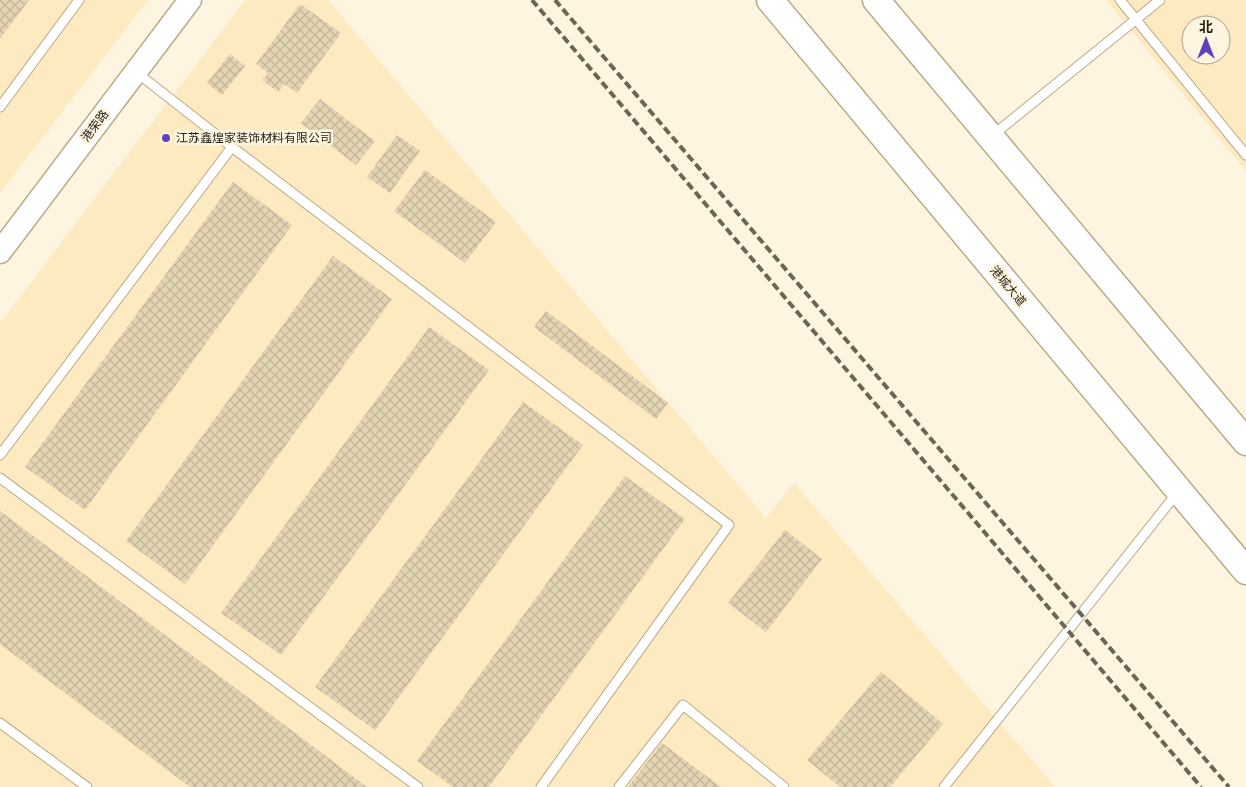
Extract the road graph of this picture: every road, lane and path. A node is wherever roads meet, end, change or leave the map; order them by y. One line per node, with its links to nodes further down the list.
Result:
1 (79, 0): 9 (lane)
2 (190, 0): 8 (street, 港荣路)
3 (770, 0): 17 (main road, 港城大道)
4 (876, 0): 10 (main road)
5 (1120, 0): 7 (lane)
6 (1160, 0): 7 (lane)
7 (1136, 19): 10 (lane); 12 (lane)
8 (136, 72): 11 (lane); 13 (street, 港荣路)
9 (0, 107)
10 (991, 137): 14 (main road)
11 (232, 147): 15 (lane); 22 (lane)
12 (1246, 155)
13 (0, 252)
14 (1246, 442)
15 (0, 455)
16 (0, 478): 21 (lane)
17 (1178, 491): 18 (main road, 港城大道); 25 (lane)
18 (1246, 571)
19 (0, 724): 20 (lane)
20 (87, 787)
21 (418, 787)
22 (541, 787)
23 (619, 787): 24 (lane)
24 (784, 787)
25 (944, 787)

